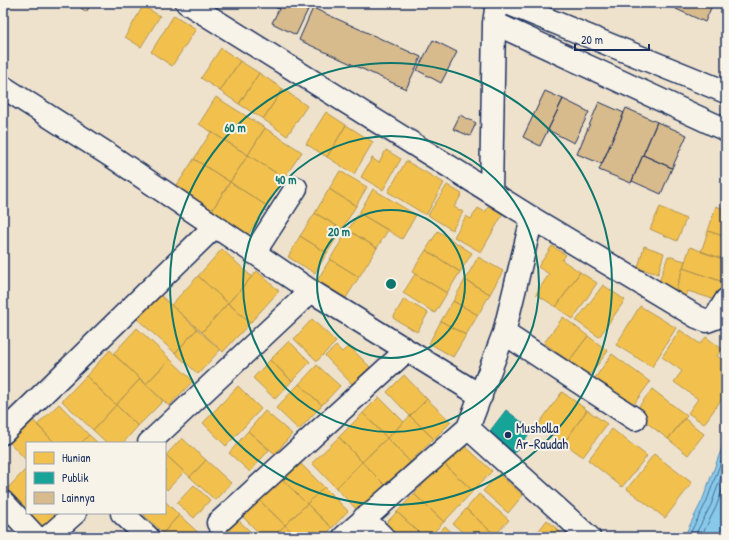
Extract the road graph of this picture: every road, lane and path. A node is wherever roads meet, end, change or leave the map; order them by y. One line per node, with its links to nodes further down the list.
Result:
1 (187, 3): 8 (street)
2 (507, 3): 5 (street)
3 (496, 13): 6 (street); 8 (street)
4 (3, 87): 10 (street)
5 (723, 91)
6 (726, 130)
7 (296, 188): 11 (street)
8 (491, 192): 9 (street)
9 (532, 218): 13 (street); 14 (street)
10 (215, 226): 11 (street); 19 (street)
11 (254, 253): 12 (street)
12 (311, 291): 15 (street); 20 (street)
13 (726, 300)
14 (504, 332): 16 (street); 17 (street)
15 (406, 351): 16 (street); 25 (street)
16 (481, 396): 18 (street)
17 (635, 419)
18 (468, 428): 24 (street); 31 (street)
19 (3, 433)
20 (150, 442)
21 (3, 502): 26 (street)
22 (74, 514): 27 (street)
23 (123, 514): 28 (street)
24 (364, 518): 29 (street); 30 (street)
25 (218, 523)
26 (36, 537)
27 (48, 537)
28 (148, 537)
29 (344, 537)
30 (383, 537)
31 (589, 537)

